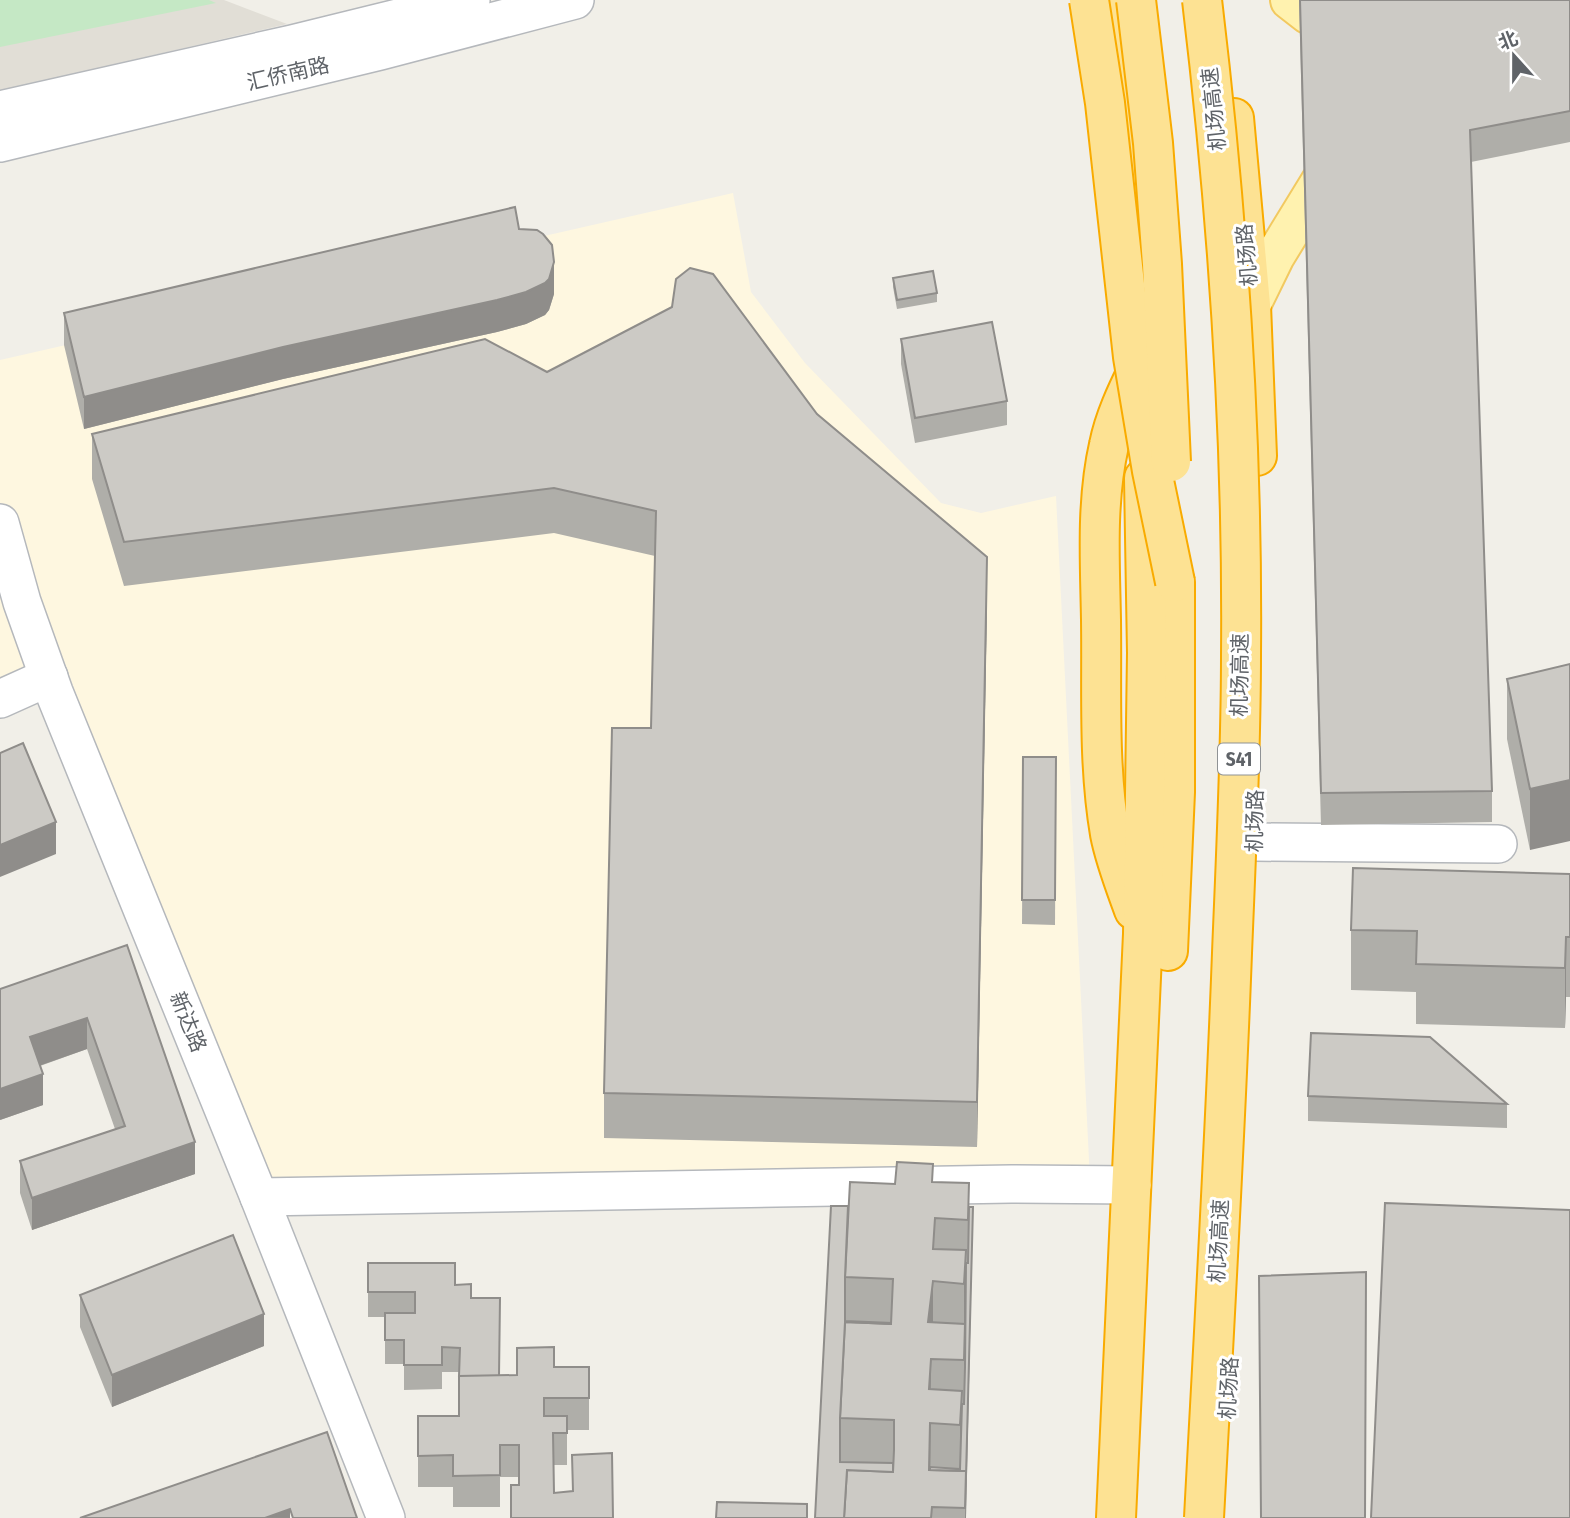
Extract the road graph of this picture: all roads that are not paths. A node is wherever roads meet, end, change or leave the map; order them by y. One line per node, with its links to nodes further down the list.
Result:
1 (471, 0): 11 (street, 汇侨南路)
2 (575, 0): 12 (street, 汇侨南路)
3 (1089, 0): 17 (highway, bridge)
4 (1115, 0): 22 (highway)
5 (1136, 0): 17 (highway, bridge)
6 (1202, 0): 15 (highway, 机场高速 / S41, bridge)
7 (1218, 0): 14 (highway, 机场路)
8 (1224, 0): 15 (highway, bridge)
9 (1290, 0): 10 (main road)
10 (1374, 43)
11 (0, 110)
12 (0, 143)
13 (1366, 145): 14 (main road)
14 (1251, 305): 20 (highway, 机场路)
15 (1236, 395): 27 (highway, 机场高速 / S41, bridge)
16 (0, 523): 18 (street, 新达路)
17 (1175, 582): 26 (highway)
18 (49, 677): 19 (street); 23 (street, 新达路)
19 (0, 699)
20 (1255, 842): 21 (street); 28 (highway, 机场路)
21 (1499, 844)
22 (1132, 1185): 23 (street); 25 (highway)
23 (259, 1197): 24 (street, 新达路)
24 (386, 1518)
25 (1116, 1518)
26 (1140, 1518)
27 (1204, 1518)
28 (1222, 1518)

